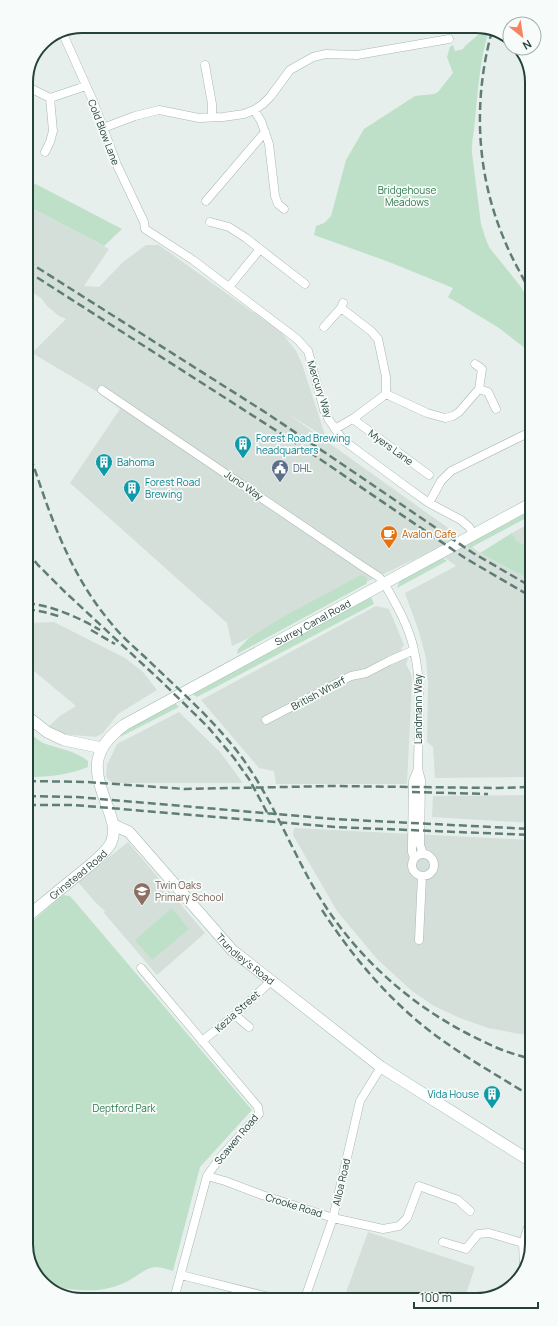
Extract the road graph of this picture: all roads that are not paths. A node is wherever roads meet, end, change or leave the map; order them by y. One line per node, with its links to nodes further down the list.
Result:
1 (64, 37): 4 (street, Cold Blow Lane)
2 (449, 39): 7 (street)
3 (205, 65): 8 (street)
4 (86, 86): 6 (street); 9 (street, Cold Blow Lane)
5 (33, 90): 6 (street)
6 (50, 98): 11 (street)
7 (254, 110): 8 (street); 10 (street)
8 (212, 117): 9 (street)
9 (103, 128): 15 (street, Cold Blow Lane)
10 (265, 132): 12 (street); 13 (street)
11 (44, 152)
12 (206, 201)
13 (284, 209)
14 (210, 222): 16 (street)
15 (145, 228): 18 (street, Mercury Way)
16 (260, 249): 17 (street); 18 (street)
17 (304, 284)
18 (229, 287): 26 (street, Mercury Way)
19 (324, 326): 23 (street)
20 (475, 364): 21 (street)
21 (479, 389): 23 (street); 24 (street)
22 (102, 390): 32 (street, Juno Way)
23 (386, 394): 25 (street)
24 (496, 410)
25 (354, 418): 26 (street); 28 (street, Myers Lane)
26 (334, 429): 29 (street, Mercury Way)
27 (525, 434): 29 (street)
28 (429, 475)
29 (429, 502): 31 (street, Mercury Way)
30 (525, 507): 31 (main road, Surrey Canal Road)
31 (474, 535): 32 (main road, Surrey Canal Road)
32 (384, 583): 33 (street, Landmann Way); 36 (main road, Surrey Canal Road)
33 (414, 650): 34 (street, British Wharf); 37 (street, Landmann Way)
34 (266, 720)
35 (33, 722): 36 (main road)
36 (102, 748): 38 (main road)
37 (418, 769): 39 (street, Landmann Way); 40 (street, Landmann Way)
38 (114, 825): 42 (main road, Grinstead Road); 45 (main road, Trundley's Road)
39 (423, 854): 40 (street); 41 (street, Landmann Way)
40 (413, 861): 41 (street)
41 (422, 876): 43 (street)
42 (33, 912)
43 (418, 940)
44 (141, 968): 48 (street, Scawen Road)
45 (271, 981): 46 (street, Kezia Street); 49 (main road, Trundley's Road)
46 (235, 1015): 47 (street); 48 (street, Kezia Street)
47 (249, 1027)
48 (202, 1041): 51 (street, Scawen Road)
49 (381, 1067): 50 (main road, Trundley's Road); 53 (street, Alloa Road)
50 (525, 1158)
51 (207, 1176): 53 (street, Crooke Road); 58 (street, Scawen Road)
52 (470, 1211): 53 (street, Crooke Road)
53 (333, 1218): 61 (street, Alloa Road)
54 (525, 1235): 56 (street)
55 (443, 1242): 56 (street)
56 (522, 1243): 57 (street)
57 (523, 1257)
58 (181, 1274): 59 (street, Scawen Road); 60 (street)
59 (176, 1293)
60 (257, 1293)
61 (306, 1293)

